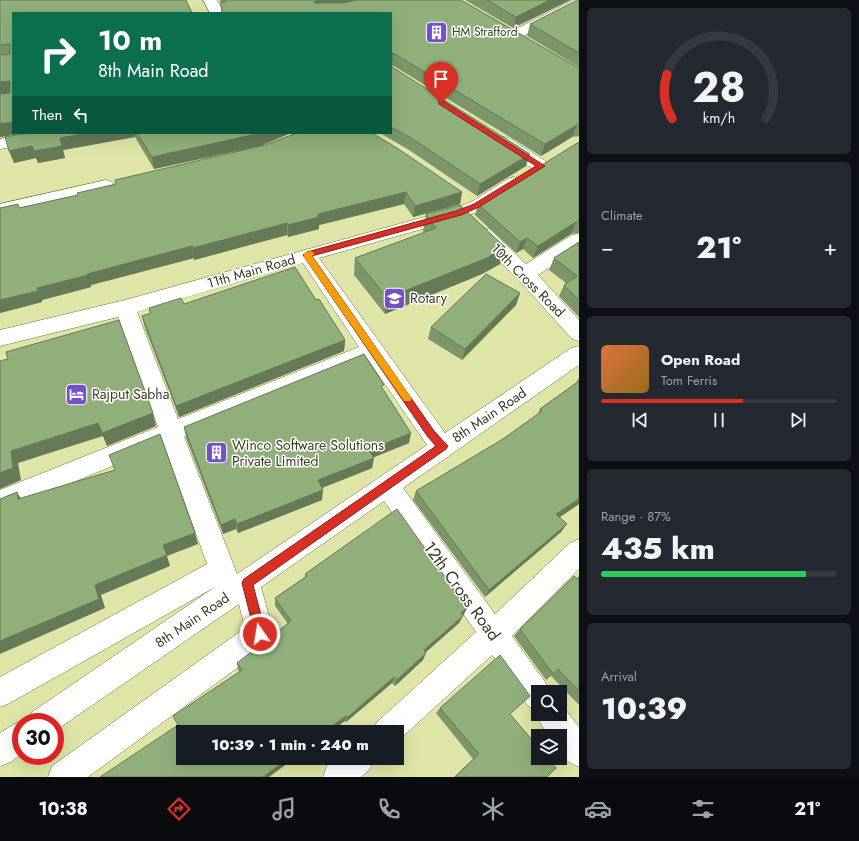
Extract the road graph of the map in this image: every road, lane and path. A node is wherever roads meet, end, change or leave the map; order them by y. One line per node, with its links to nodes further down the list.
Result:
1 (210, 0): 3 (street)
2 (579, 2): 5 (street)
3 (216, 12)
4 (499, 28): 5 (street)
5 (513, 36): 6 (street)
6 (526, 44)
7 (489, 133): 11 (street, 11th Main Road)
8 (59, 134): 9 (street)
9 (0, 144)
10 (125, 182): 12 (street)
11 (467, 205): 14 (street, 11th Main Road); 15 (street, 10th Cross Road)
12 (0, 210)
13 (579, 240): 15 (street)
14 (307, 255): 16 (street, 11th Main Road); 19 (street)
15 (525, 274): 17 (street, 10th Cross Road)
16 (125, 308): 18 (street, 11th Main Road); 21 (street)
17 (579, 333)
18 (0, 338)
19 (374, 350): 21 (street); 22 (street)
20 (579, 354): 22 (street, 8th Main Road)
21 (170, 432): 24 (street); 26 (street)
22 (443, 446): 23 (street, 8th Main Road)
23 (387, 485): 27 (street, 8th Main Road); 28 (street, 12th Cross Road)
24 (0, 501)
25 (579, 551): 28 (street)
26 (222, 569): 27 (street); 30 (street)
27 (239, 588): 31 (street, 8th Main Road); 38 (street)
28 (493, 635): 29 (street, 12th Cross Road); 33 (street)
29 (531, 687)
30 (0, 693)
31 (55, 713)
32 (556, 721): 36 (street)
33 (395, 725)
34 (12, 742): 35 (street)
35 (0, 751)
36 (579, 752)
37 (351, 765): 39 (street)
38 (63, 777)
39 (338, 777)

